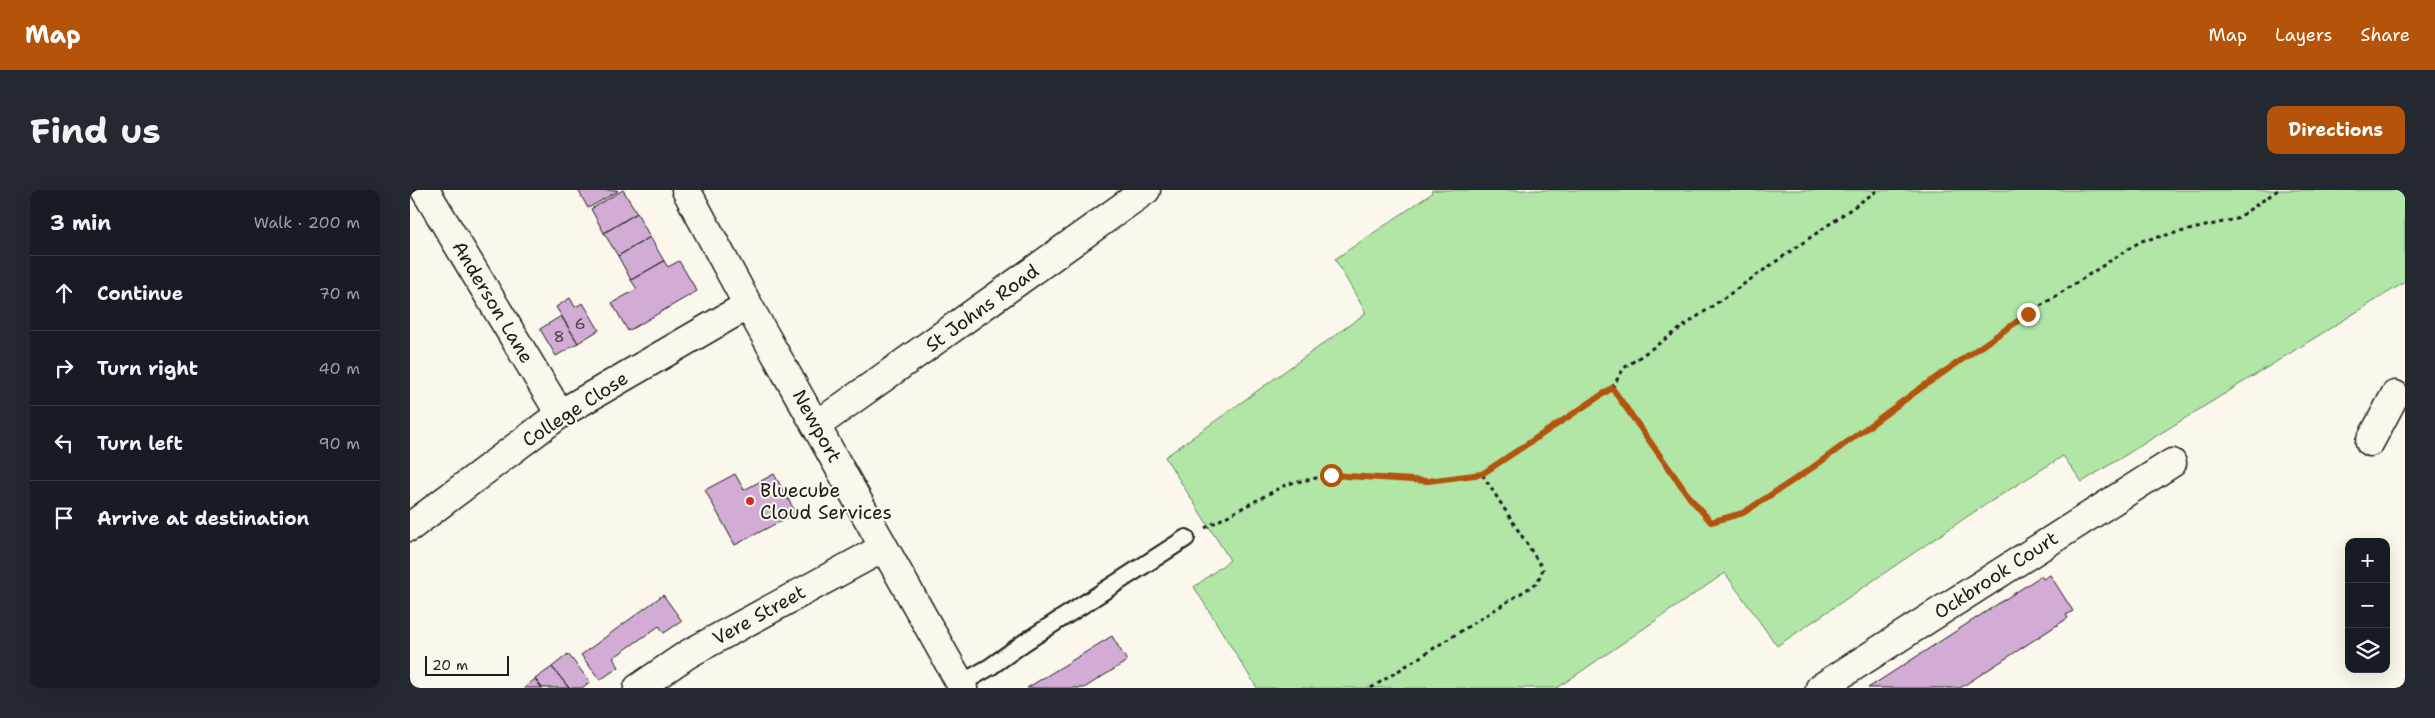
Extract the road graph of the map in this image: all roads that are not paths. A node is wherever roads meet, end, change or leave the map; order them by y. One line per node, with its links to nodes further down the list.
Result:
1 (425, 190): 6 (street, Anderson Lane)
2 (686, 190): 4 (street, Newport)
3 (1146, 190): 7 (street, St Johns Road)
4 (748, 305): 6 (street, College Close); 7 (street, Newport)
5 (2402, 391): 8 (street)
6 (560, 414): 10 (street, College Close)
7 (817, 425): 12 (street, Newport)
8 (2370, 442)
9 (2172, 463): 15 (street, Ockbrook Court)
10 (410, 527)
11 (1186, 538): 13 (lane)
12 (883, 548): 13 (street, Newport); 14 (street, Vere Street)
13 (962, 686)
14 (638, 688)
15 (1820, 688)

